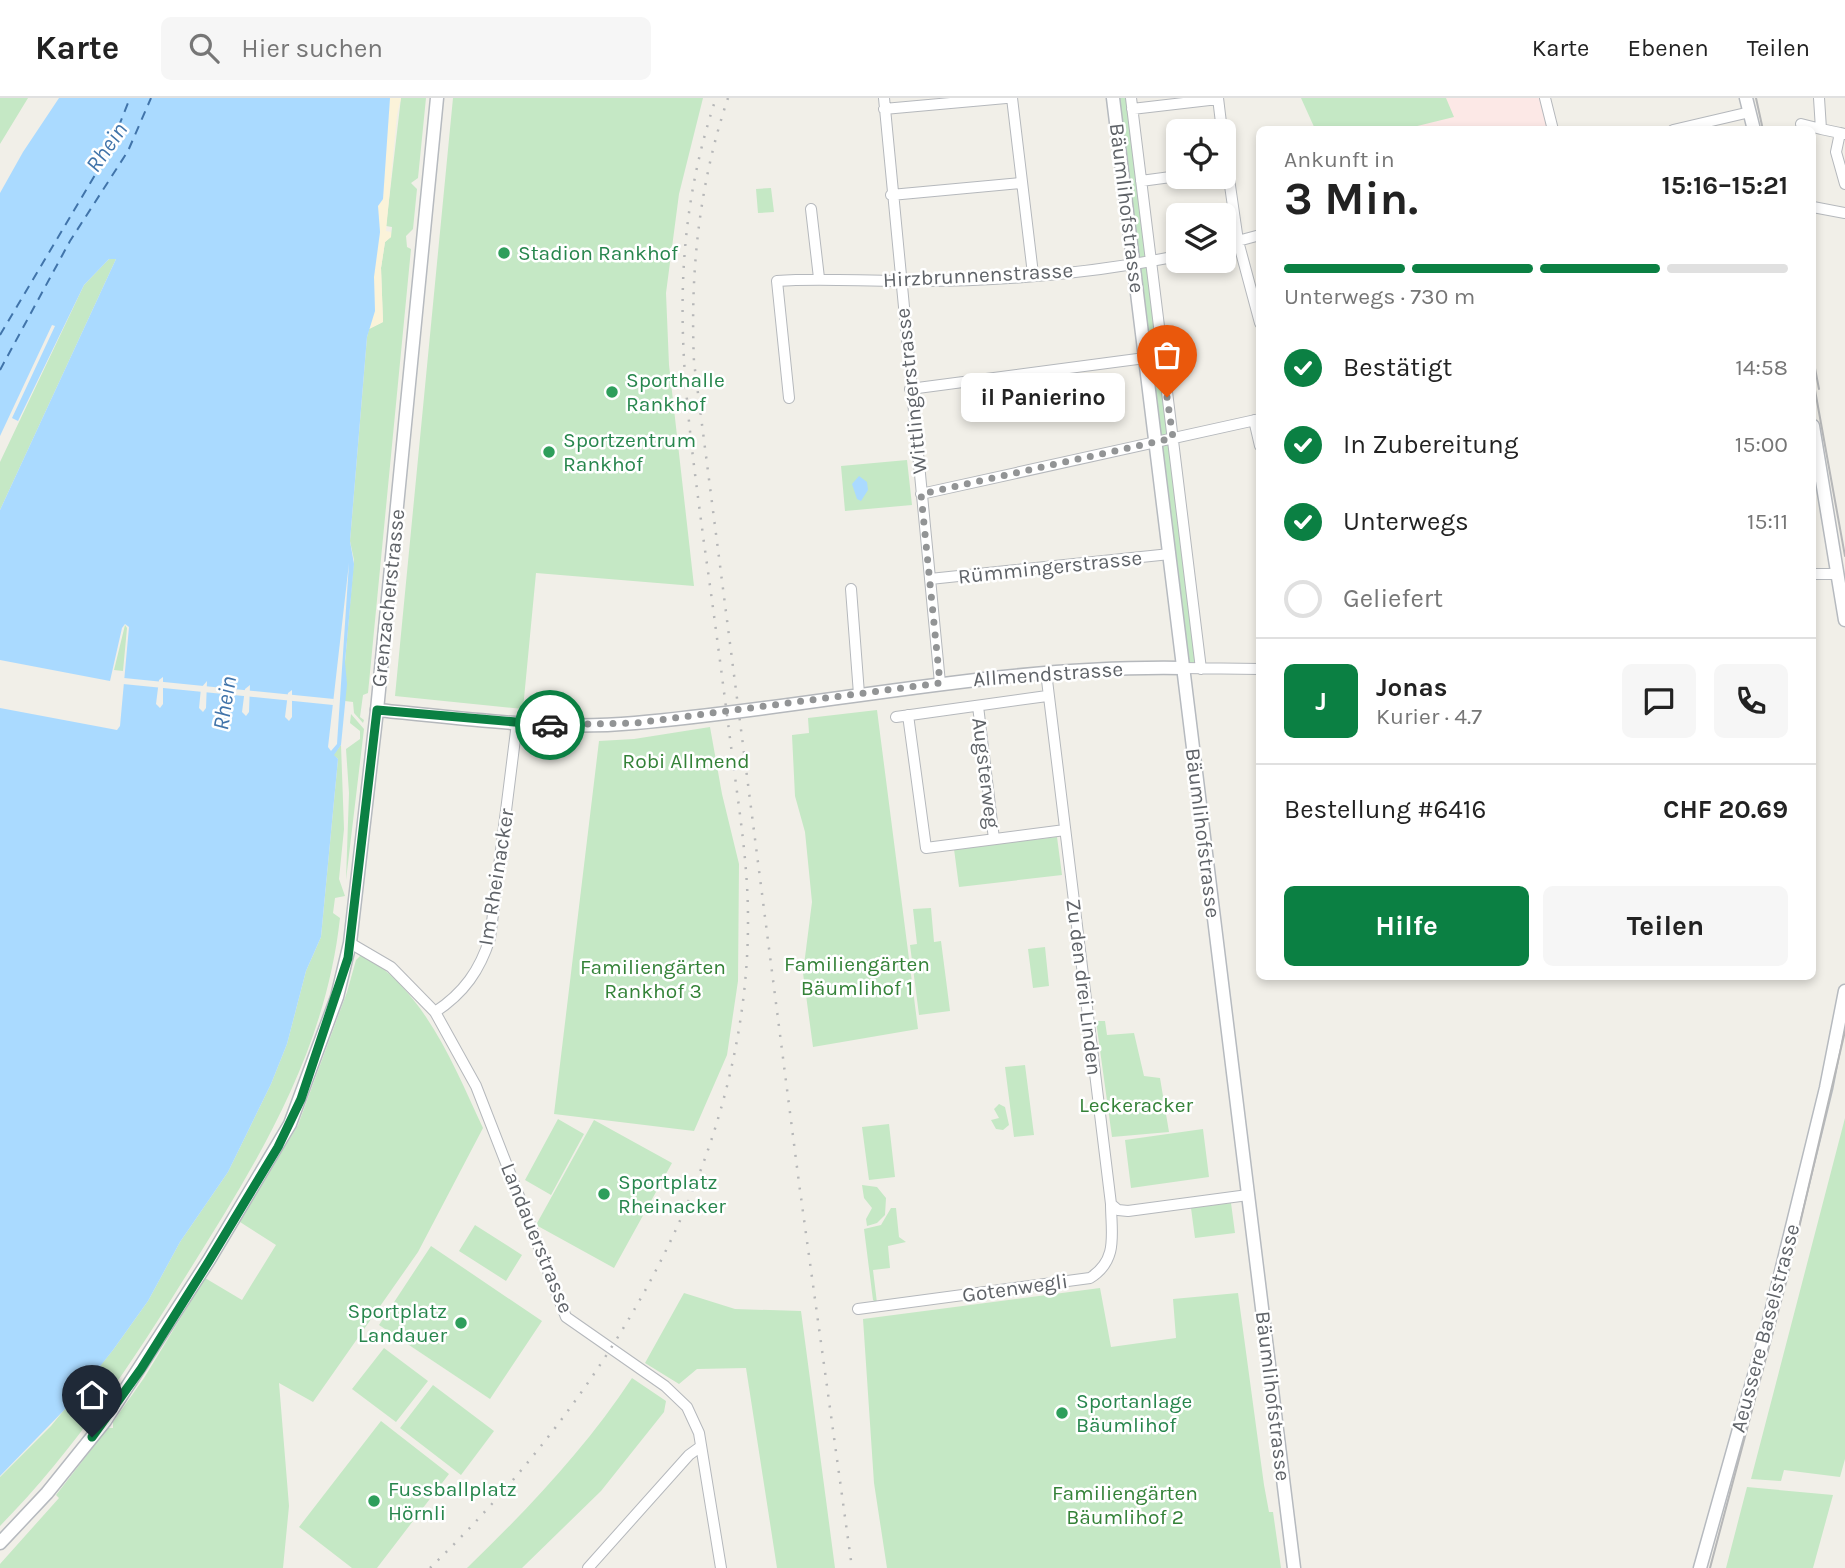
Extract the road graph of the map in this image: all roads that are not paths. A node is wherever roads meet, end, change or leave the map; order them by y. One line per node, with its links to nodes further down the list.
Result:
1 (437, 98): 62 (main road, Grenzacherstrasse)
2 (1006, 98): 10 (street)
3 (1012, 98): 24 (street)
4 (1113, 98): 35 (main road, Bäumlihofstrasse)
5 (1130, 98): 11 (street, Bäumlihofstrasse)
6 (1545, 98): 15 (street)
7 (1746, 98): 12 (main road)
8 (1819, 98): 20 (street)
9 (1218, 99): 11 (street); 13 (street)
10 (884, 103): 27 (street, Wittlingerstrasse)
11 (1132, 109): 23 (street, Bäumlihofstrasse)
12 (1750, 112): 16 (street); 17 (main road)
13 (1221, 119)
14 (1801, 124): 18 (street)
15 (1552, 126)
16 (1689, 126)
17 (1753, 126)
18 (1809, 126)
19 (1816, 128): 20 (street)
20 (1821, 129): 21 (street)
21 (1842, 134): 25 (street)
22 (1166, 178): 23 (street)
23 (1141, 181): 34 (street, Bäumlihofstrasse)
24 (1021, 183): 27 (street); 36 (street)
25 (1845, 184)
26 (1229, 189): 32 (street)
27 (891, 195): 38 (street, Wittlingerstrasse)
28 (1816, 208): 30 (street)
29 (811, 209): 37 (street)
30 (1840, 213)
31 (1256, 236): 32 (street)
32 (1238, 241): 39 (street)
33 (1166, 258): 34 (street, Hirzbrunnenstrasse)
34 (1151, 261): 35 (street, Hirzbrunnenstrasse); 44 (street, Bäumlihofstrasse)
35 (1135, 264): 36 (street, Hirzbrunnenstrasse); 40 (main road, Bäumlihofstrasse)
36 (1033, 274): 38 (street, Hirzbrunnenstrasse)
37 (819, 278): 38 (street, Hirzbrunnenstrasse); 42 (street, Hirzbrunnenstrasse)
38 (900, 281): 41 (street, Wittlingerstrasse)
39 (1256, 308)
40 (1145, 358): 41 (street); 45 (main road, Bäumlihofstrasse)
41 (910, 388): 47 (street, Wittlingerstrasse)
42 (789, 398)
43 (1256, 419): 44 (street)
44 (1173, 438): 45 (street); 55 (street, Bäumlihofstrasse)
45 (1156, 441): 47 (street); 48 (main road, Bäumlihofstrasse)
46 (1816, 441): 50 (main road)
47 (921, 494): 51 (street, Wittlingerstrasse)
48 (1170, 554): 51 (street, Rümmingerstrasse); 54 (main road, Bäumlihofstrasse)
49 (1816, 574): 50 (street)
50 (1842, 574): 53 (main road)
51 (930, 579): 58 (street, Wittlingerstrasse)
52 (851, 589): 59 (street)
53 (1845, 620)
54 (1182, 668): 55 (street, Allmendstrasse); 57 (main road, Allmendstrasse); 71 (main road, Bäumlihofstrasse)
55 (1201, 669): 56 (street, Allmendstrasse)
56 (1256, 669)
57 (1046, 672): 58 (main road, Allmendstrasse); 60 (street, Zu den drei Linden)
58 (940, 683): 59 (main road, Allmendstrasse)
59 (859, 694): 65 (main road, Allmendstrasse)
60 (1047, 696): 61 (street, Allmendstrasse); 66 (street, Zu den drei Linden)
61 (978, 706): 63 (street, Allmendstrasse); 67 (street, Augsterweg)
62 (377, 710): 65 (main road, Allmendstrasse); 68 (main road, Grenzacherstrasse)
63 (908, 715): 64 (street, Allmendstrasse); 67 (street)
64 (895, 717)
65 (517, 723): 70 (street, Im Rheinacker)
66 (1065, 830): 67 (street); 72 (street, Zu den drei Linden)
67 (994, 839)
68 (350, 943): 70 (street, Landauerstrasse); 75 (main road, Grenzacherstrasse)
69 (1845, 991): 79 (main road, Aeussere Baselstrasse)
70 (435, 1012): 74 (street, Landauerstrasse)
71 (1248, 1195): 72 (street); 78 (main road, Bäumlihofstrasse)
72 (1111, 1204): 73 (street, Gotenwegli)
73 (858, 1309)
74 (700, 1447): 76 (street); 77 (street, Landauerstrasse)
75 (0, 1543)
76 (588, 1568)
77 (721, 1568)
78 (1294, 1568)
79 (1700, 1568)

